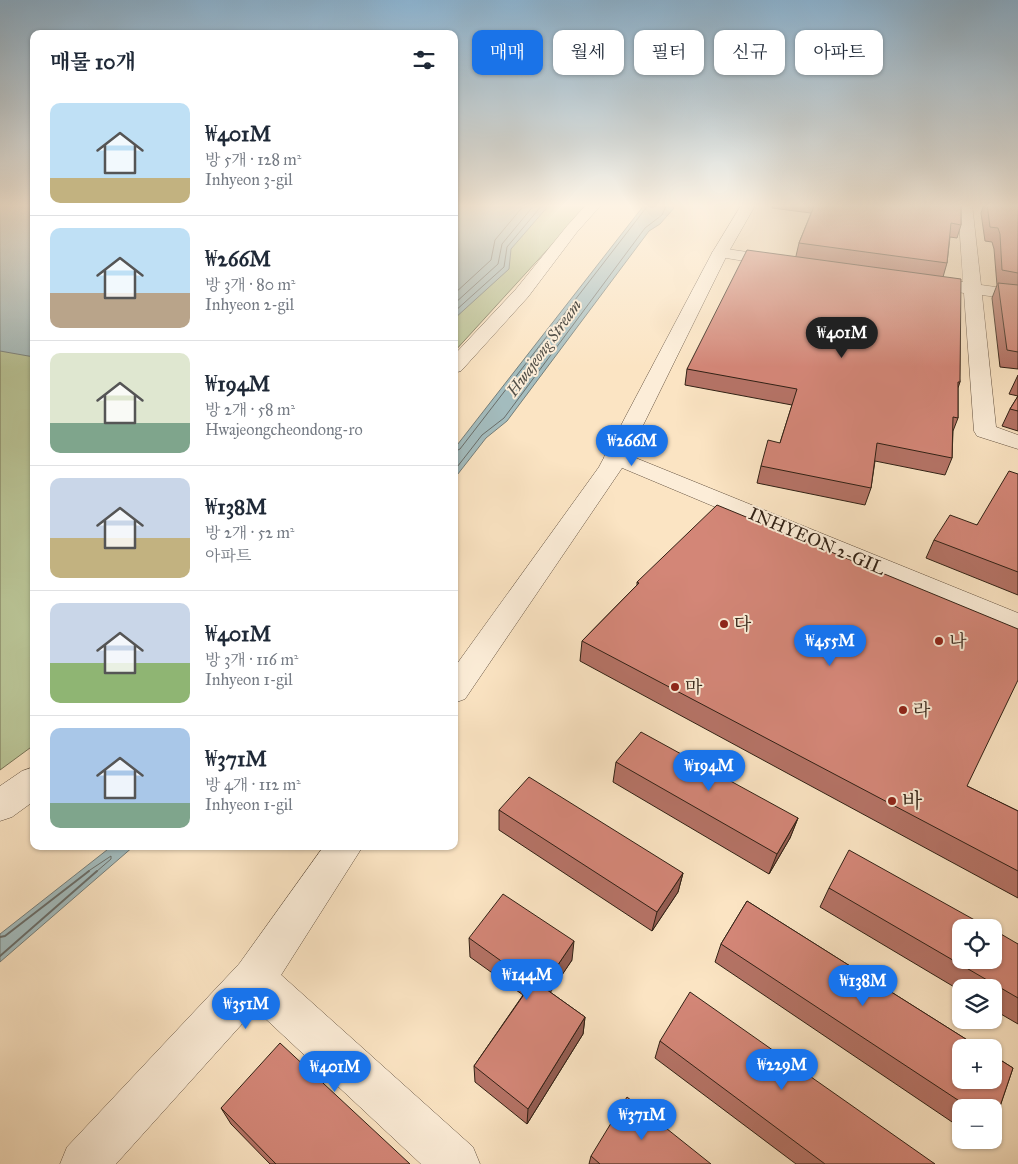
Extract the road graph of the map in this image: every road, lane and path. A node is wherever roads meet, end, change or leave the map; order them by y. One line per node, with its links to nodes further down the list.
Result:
1 (549, 258): 9 (street)
2 (717, 258): 11 (street)
3 (758, 258): 5 (street)
4 (969, 258): 7 (street)
5 (798, 264)
6 (904, 279): 7 (street)
7 (972, 289): 8 (street); 10 (street)
8 (1018, 295)
9 (458, 363)
10 (1018, 442)
11 (616, 457): 12 (street, INHYEON 2-GIL); 13 (street)
12 (1018, 624)
13 (458, 685)
14 (30, 785): 15 (street)
15 (0, 806)
16 (342, 850): 17 (street)
17 (254, 979): 18 (street); 19 (street)
18 (84, 1164)
19 (456, 1164)

